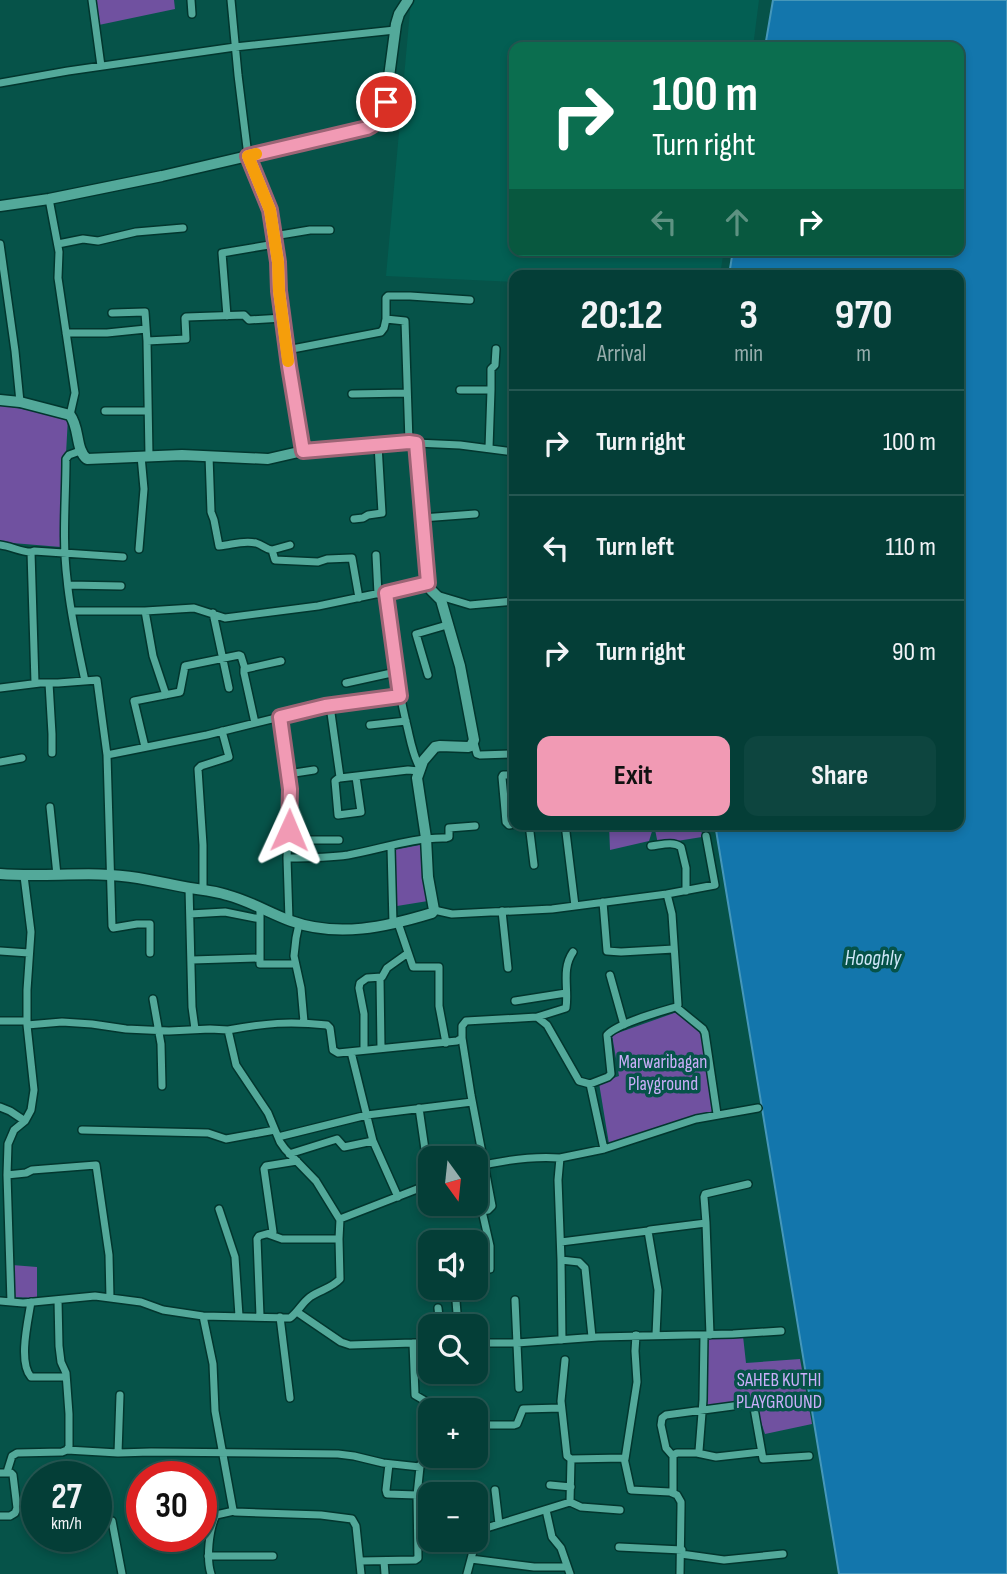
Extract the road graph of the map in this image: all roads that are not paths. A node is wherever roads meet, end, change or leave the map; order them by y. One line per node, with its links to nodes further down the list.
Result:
1 (92, 0): 8 (street)
2 (191, 0): 5 (street)
3 (231, 0): 7 (street)
4 (408, 0): 6 (street)
5 (192, 14)
6 (395, 30): 7 (street); 10 (street)
7 (235, 47): 8 (street); 10 (street)
8 (101, 66): 9 (street)
9 (0, 83)
10 (248, 156): 11 (street); 15 (street)
11 (49, 199): 12 (street); 17 (street)
12 (0, 206)
13 (183, 228): 17 (street)
14 (330, 230): 15 (street)
15 (275, 240): 20 (street); 21 (street)
16 (0, 244): 33 (street)
17 (58, 244): 24 (street)
18 (470, 300): 22 (street)
19 (112, 313): 23 (street)
20 (227, 316): 21 (street); 25 (street)
21 (283, 318): 27 (street)
22 (386, 319): 27 (street); 30 (street)
23 (146, 329): 24 (street); 25 (street)
24 (66, 333): 36 (street)
25 (147, 341): 35 (street)
26 (496, 349): 29 (street)
27 (287, 350): 41 (street)
28 (460, 390): 29 (street)
29 (491, 390): 39 (street)
30 (407, 393): 31 (street); 37 (street)
31 (352, 394)
32 (0, 400): 33 (street)
33 (20, 402): 36 (street)
34 (105, 411): 35 (street)
35 (148, 411): 43 (street)
36 (70, 415): 40 (street)
37 (413, 442): 38 (street); 39 (street); 46 (street)
38 (379, 444): 41 (street); 47 (street)
39 (489, 448): 42 (street)
40 (80, 451): 43 (street); 53 (street)
41 (303, 451): 44 (street)
42 (509, 451)
43 (145, 456): 44 (street); 50 (street)
44 (209, 456): 51 (street)
45 (475, 514): 46 (street)
46 (422, 517): 56 (street)
47 (354, 519)
48 (0, 545): 52 (street)
49 (290, 545): 51 (street)
50 (139, 549)
51 (272, 550): 61 (street)
52 (31, 552): 53 (street); 73 (street)
53 (65, 553): 55 (street); 57 (street)
54 (376, 555): 59 (street)
55 (123, 557)
56 (428, 583): 59 (street); 60 (street)
57 (68, 585): 58 (street); 63 (street)
58 (121, 586)
59 (382, 594): 61 (street); 70 (street)
60 (438, 596): 62 (street); 66 (street)
61 (359, 598): 65 (street)
62 (509, 601)
63 (72, 611): 64 (street); 72 (street)
64 (145, 611): 65 (street); 78 (street)
65 (213, 613): 67 (street)
66 (447, 625): 71 (street); 86 (street)
67 (223, 658): 69 (street); 77 (street); 78 (street)
68 (281, 661): 69 (street)
69 (244, 669): 83 (street)
70 (396, 671): 75 (street); 79 (street)
71 (428, 676)
72 (85, 681): 74 (street); 89 (street)
73 (36, 683): 74 (street); 76 (street)
74 (49, 683): 88 (street)
75 (346, 683)
76 (0, 688)
77 (229, 688)
78 (166, 695): 87 (street)
79 (400, 696): 80 (street); 82 (street)
80 (330, 706): 81 (street); 98 (street)
81 (280, 717): 83 (street); 95 (street)
82 (406, 721): 84 (street); 94 (street)
83 (256, 723): 85 (street)
84 (370, 725)
85 (222, 731): 87 (street); 117 (street)
86 (474, 742): 90 (street); 94 (street)
87 (145, 747): 89 (street)
88 (52, 753)
89 (107, 755): 114 (street)
90 (509, 755)
91 (22, 758): 92 (street)
92 (0, 762)
93 (314, 770): 95 (street)
94 (420, 770): 97 (street); 105 (street)
95 (288, 774): 106 (street)
96 (509, 775): 100 (street)
97 (356, 777): 98 (street); 98 (street)
98 (340, 778)
99 (50, 807): 113 (street)
100 (509, 825)
101 (475, 826): 105 (street)
102 (530, 830): 111 (street)
103 (566, 830): 121 (street)
104 (706, 836): 118 (street)
105 (426, 838): 108 (street); 123 (street)
106 (289, 840): 107 (street); 110 (street)
107 (339, 840)
108 (391, 846): 110 (street); 128 (street)
109 (651, 846): 118 (street)
110 (287, 858): 127 (street)
111 (534, 865)
112 (0, 874): 115 (street)
113 (57, 875): 114 (street); 115 (street)
114 (111, 875): 116 (street); 133 (street)
115 (24, 876): 132 (street)
116 (189, 888): 117 (street); 125 (street)
117 (203, 890): 122 (street)
118 (686, 891): 119 (street)
119 (667, 894): 120 (street); 129 (street)
120 (603, 902): 121 (street); 129 (street)
121 (575, 906): 124 (street)
122 (260, 907): 126 (street); 127 (street)
123 (434, 910): 124 (street); 128 (street)
124 (502, 911): 138 (street)
125 (190, 914): 126 (street); 136 (street)
126 (260, 919): 135 (street)
127 (294, 922): 128 (street); 137 (street)
128 (396, 924): 134 (street)
129 (674, 949): 144 (street)
130 (0, 951): 132 (street)
131 (573, 952): 141 (street)
132 (29, 953): 148 (street)
133 (150, 953)
134 (408, 953): 140 (street); 154 (street)
135 (259, 958): 136 (street); 137 (street)
136 (192, 960): 150 (street)
137 (295, 964): 147 (street)
138 (508, 968)
139 (610, 975): 149 (street)
140 (380, 978): 155 (street); 156 (street)
141 (566, 993): 143 (street); 145 (street)
142 (153, 999): 151 (street)
143 (515, 1001)
144 (676, 1007): 149 (street); 164 (street)
145 (537, 1017): 153 (street); 158 (street)
146 (0, 1021): 148 (street)
147 (304, 1022): 152 (street); 157 (street)
148 (27, 1023): 151 (street); 166 (street)
149 (624, 1025): 158 (street)
150 (195, 1029): 151 (street); 152 (street)
151 (159, 1030): 159 (street)
152 (228, 1030): 168 (street)
153 (462, 1038): 154 (street); 160 (street)
154 (446, 1043): 155 (street)
155 (381, 1048): 156 (street)
156 (364, 1050): 157 (street)
157 (351, 1052): 165 (street)
158 (590, 1084): 172 (street)
159 (162, 1086)
160 (472, 1102): 162 (street); 171 (street)
161 (0, 1107): 166 (street)
162 (419, 1108): 165 (street); 170 (street)
163 (758, 1108): 164 (street)
164 (717, 1114): 172 (street)
165 (367, 1115): 168 (street); 169 (street)
166 (25, 1121): 177 (street)
167 (82, 1130): 168 (street)
168 (277, 1134): 173 (street)
169 (373, 1141): 173 (street); 181 (street)
170 (424, 1146)
171 (481, 1146)
172 (604, 1149): 174 (street)
173 (289, 1154): 175 (street)
174 (560, 1158): 176 (street); 190 (street)
175 (297, 1161): 185 (street); 188 (street)
176 (488, 1164)
177 (7, 1175): 193 (street); 197 (street)
178 (488, 1183): 183 (street)
179 (748, 1184): 186 (street)
180 (418, 1189): 181 (street)
181 (398, 1197): 185 (street)
182 (219, 1209): 203 (street)
183 (488, 1210)
184 (483, 1216): 192 (street)
185 (340, 1220): 189 (street)
186 (706, 1223): 187 (street); 209 (street)
187 (648, 1231): 190 (street); 208 (street)
188 (268, 1234): 189 (street); 204 (street)
189 (338, 1239): 200 (street)
190 (561, 1242): 191 (street)
191 (561, 1260): 210 (street); 211 (street)
192 (490, 1269)
193 (110, 1298): 194 (street); 202 (street)
194 (58, 1300): 198 (street); 217 (street)
195 (515, 1300): 215 (street)
196 (0, 1301): 197 (street)
197 (11, 1302): 198 (street)
198 (31, 1302): 217 (street)
199 (438, 1308): 201 (street)
200 (297, 1312): 205 (street); 212 (street)
201 (439, 1314)
202 (203, 1316): 203 (street); 229 (street)
203 (239, 1316): 204 (street)
204 (260, 1316): 205 (street)
205 (280, 1317): 220 (street)
206 (781, 1331): 209 (street)
207 (636, 1335): 208 (street); 210 (street); 233 (street)
208 (656, 1335): 209 (street)
209 (707, 1335): 223 (street)
210 (592, 1337): 211 (street)
211 (562, 1340): 215 (street)
212 (412, 1343): 213 (street); 221 (street)
213 (418, 1343)
214 (488, 1343): 215 (street)
215 (517, 1343): 218 (street)
216 (565, 1360): 222 (street)
217 (66, 1377): 225 (street)
218 (519, 1388)
219 (120, 1395): 227 (street)
220 (290, 1398)
221 (418, 1398)
222 (561, 1408): 224 (street); 232 (street)
223 (702, 1409): 226 (street); 228 (street); 231 (street)
224 (488, 1425)
225 (67, 1450): 227 (street); 237 (street)
226 (761, 1452): 228 (street); 230 (street)
227 (118, 1453): 229 (street)
228 (697, 1453): 231 (street)
229 (222, 1454): 234 (street); 246 (street)
230 (809, 1456)
231 (673, 1457): 241 (street)
232 (570, 1459): 233 (street); 239 (street)
233 (625, 1459): 241 (street)
234 (389, 1464): 235 (street); 242 (street)
235 (418, 1467)
236 (420, 1468): 242 (street)
237 (4, 1472): 247 (street)
238 (550, 1485): 239 (street)
239 (571, 1487): 243 (street)
240 (495, 1490): 249 (street)
241 (673, 1493): 253 (street)
242 (417, 1495): 259 (street)
243 (570, 1502): 244 (street); 245 (street)
244 (546, 1510): 249 (street); 260 (street)
245 (620, 1510)
246 (234, 1511): 255 (street); 258 (street)
247 (0, 1516)
248 (112, 1521): 261 (street)
249 (499, 1524): 250 (street)
250 (488, 1527)
251 (619, 1548): 253 (street)
252 (473, 1552): 257 (street)
253 (681, 1552): 254 (street); 266 (street)
254 (783, 1554)
255 (208, 1556): 256 (street); 262 (street)
256 (273, 1556)
257 (471, 1559): 260 (street); 265 (street)
258 (360, 1561): 259 (street); 263 (street)
259 (384, 1561): 264 (street)
260 (568, 1570)
261 (122, 1574)
262 (211, 1574)
263 (361, 1574)
264 (385, 1574)
265 (467, 1574)
266 (680, 1574)

